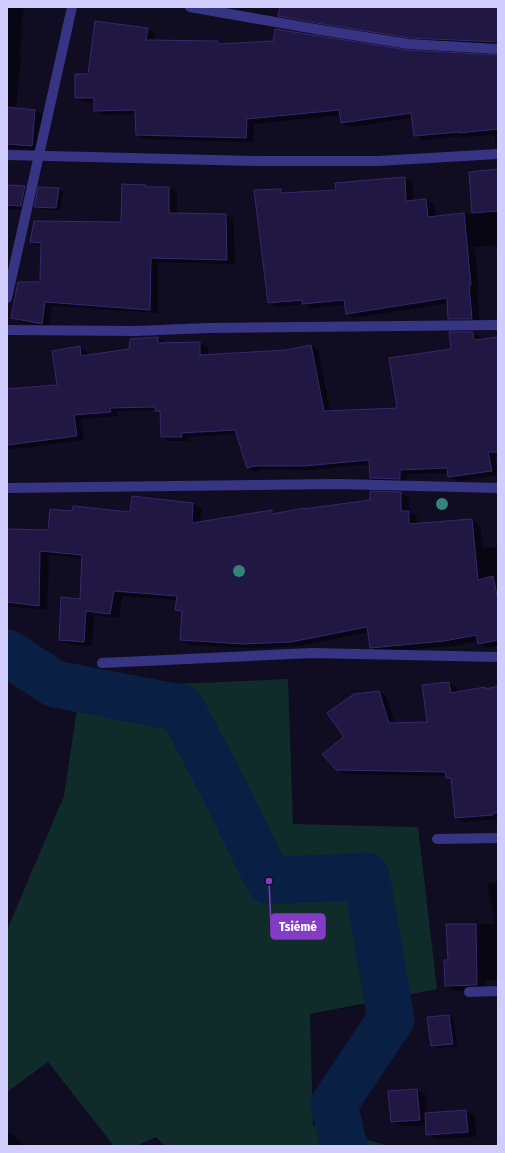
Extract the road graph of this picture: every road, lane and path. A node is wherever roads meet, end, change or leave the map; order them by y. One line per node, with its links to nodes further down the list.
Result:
1 (72, 7): 6 (street)
2 (190, 7): 3 (street)
3 (498, 49)
4 (498, 154): 6 (street)
5 (7, 155): 6 (street)
6 (39, 155): 7 (street)
7 (7, 298)
8 (498, 325): 9 (street)
9 (7, 330)
10 (7, 488): 11 (street)
11 (498, 488)
12 (498, 657): 13 (street)
13 (102, 663)
14 (498, 838): 15 (street)
15 (437, 839)
16 (498, 991): 17 (street)
17 (470, 992)

